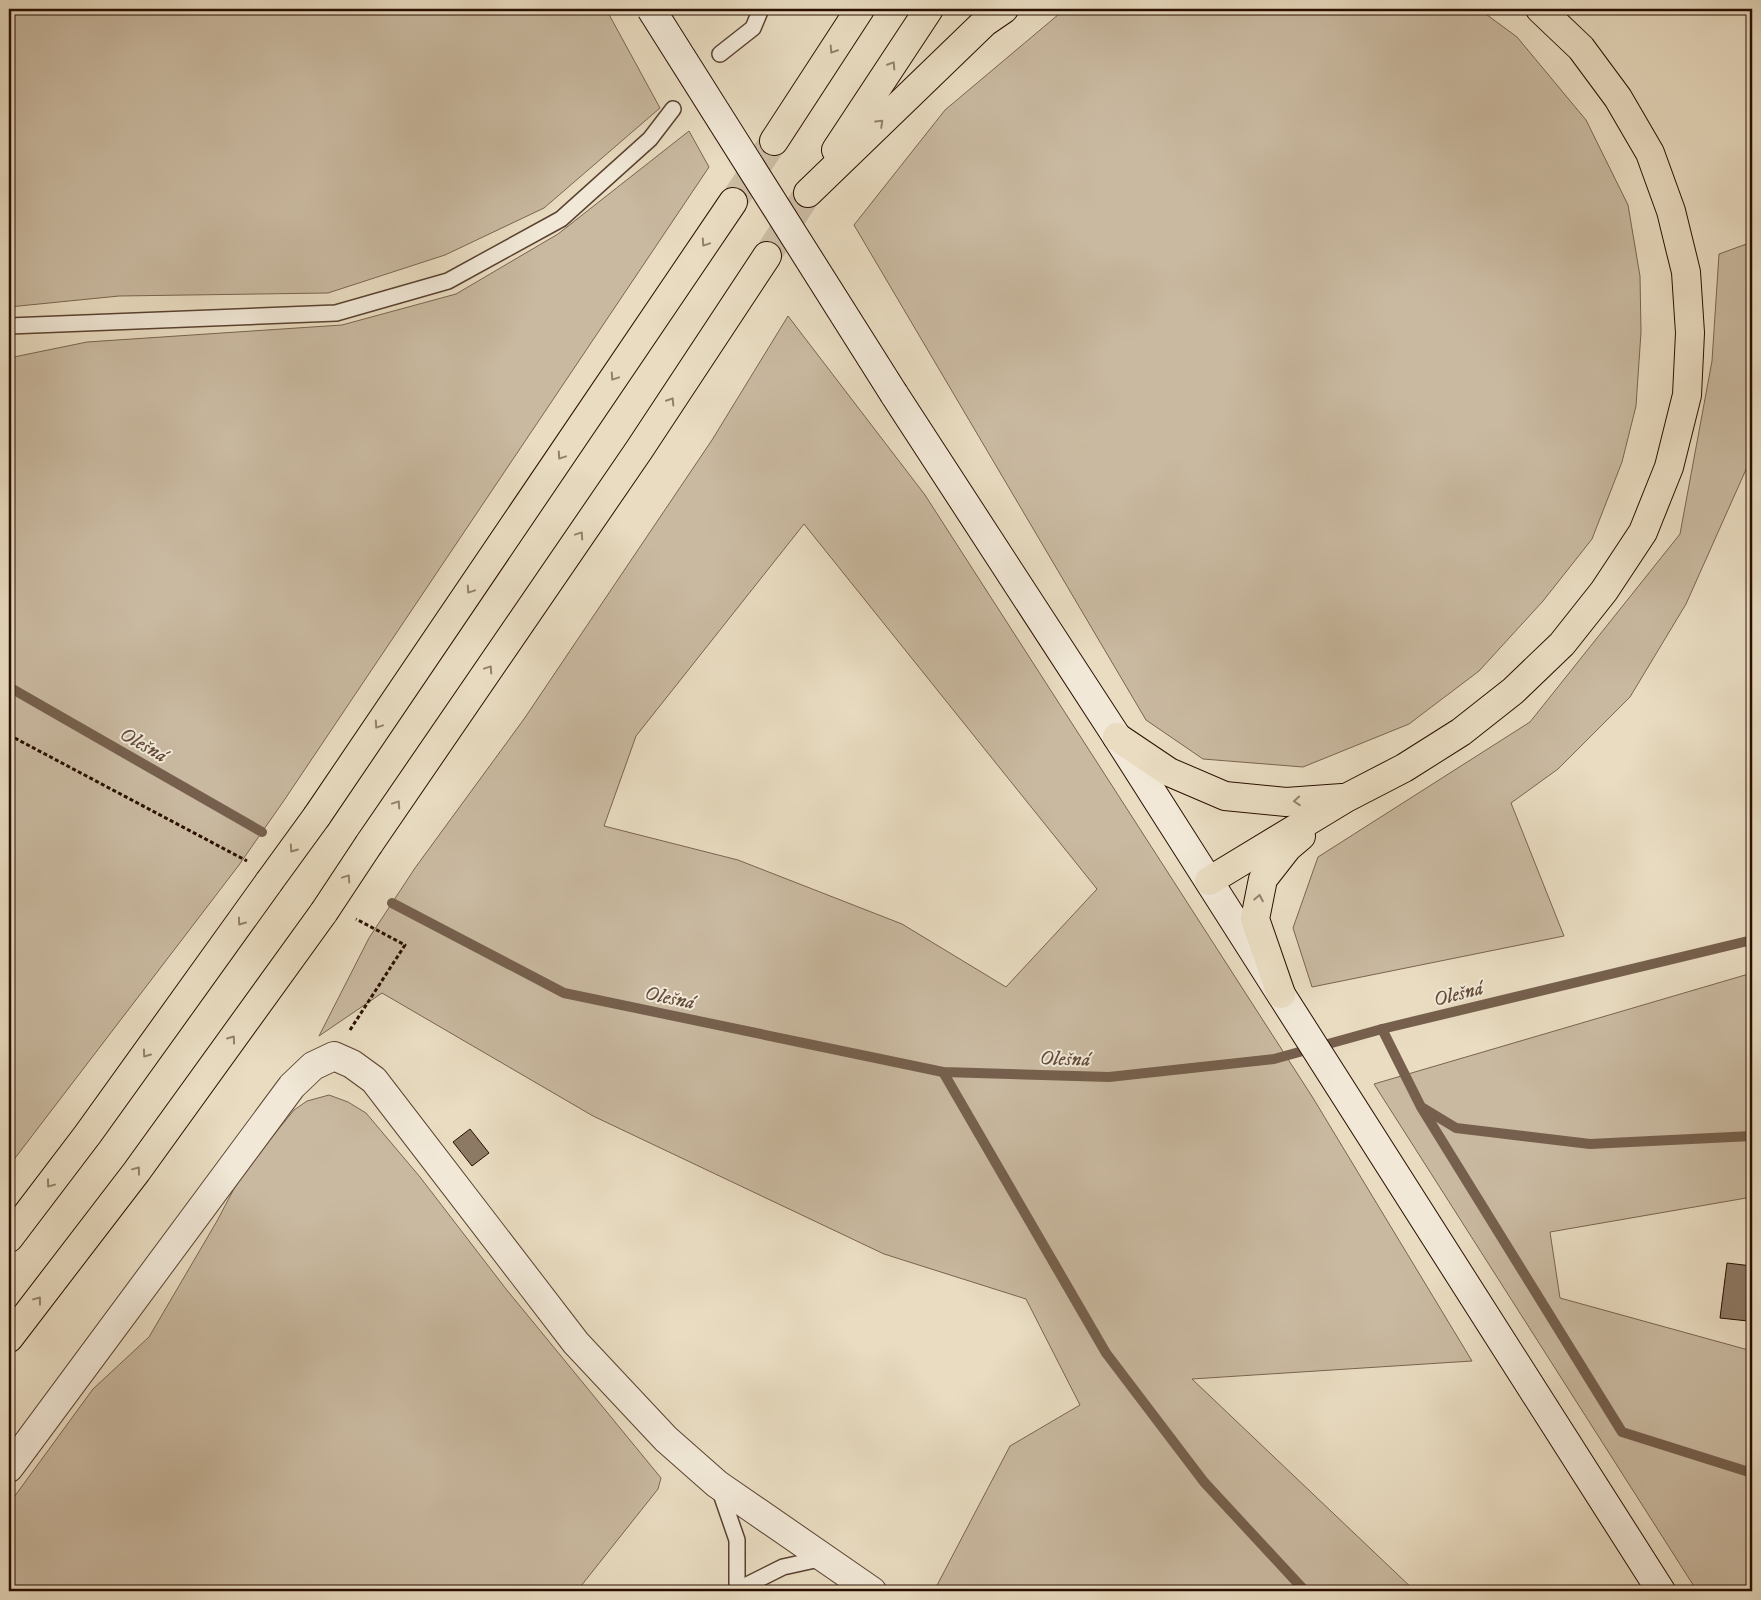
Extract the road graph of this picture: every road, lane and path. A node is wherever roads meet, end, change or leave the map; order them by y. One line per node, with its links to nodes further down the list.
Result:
1 (651, 9): 13 (street, bridge)
2 (761, 9): 7 (lane)
3 (860, 9): 9 (highway, one-way to 9)
4 (929, 9): 5 (highway)
5 (1004, 9)
6 (1540, 9): 14 (highway)
7 (720, 54)
8 (673, 109): 12 (lane)
9 (774, 141)
10 (733, 202): 17 (highway, one-way to 17, bridge)
11 (767, 256): 18 (highway, one-way to 11, bridge)
12 (9, 326)
13 (1117, 737): 14 (highway, one-way to 13); 15 (street)
14 (1346, 798): 15 (highway); 16 (highway, one-way to 14)
15 (1208, 881): 16 (street)
16 (1281, 994): 24 (street)
17 (9, 1238)
18 (9, 1338)
19 (9, 1468): 20 (street)
20 (717, 1484): 21 (street); 22 (lane)
21 (824, 1558): 22 (lane); 23 (street)
22 (737, 1590)
23 (872, 1591)
24 (1661, 1591)

